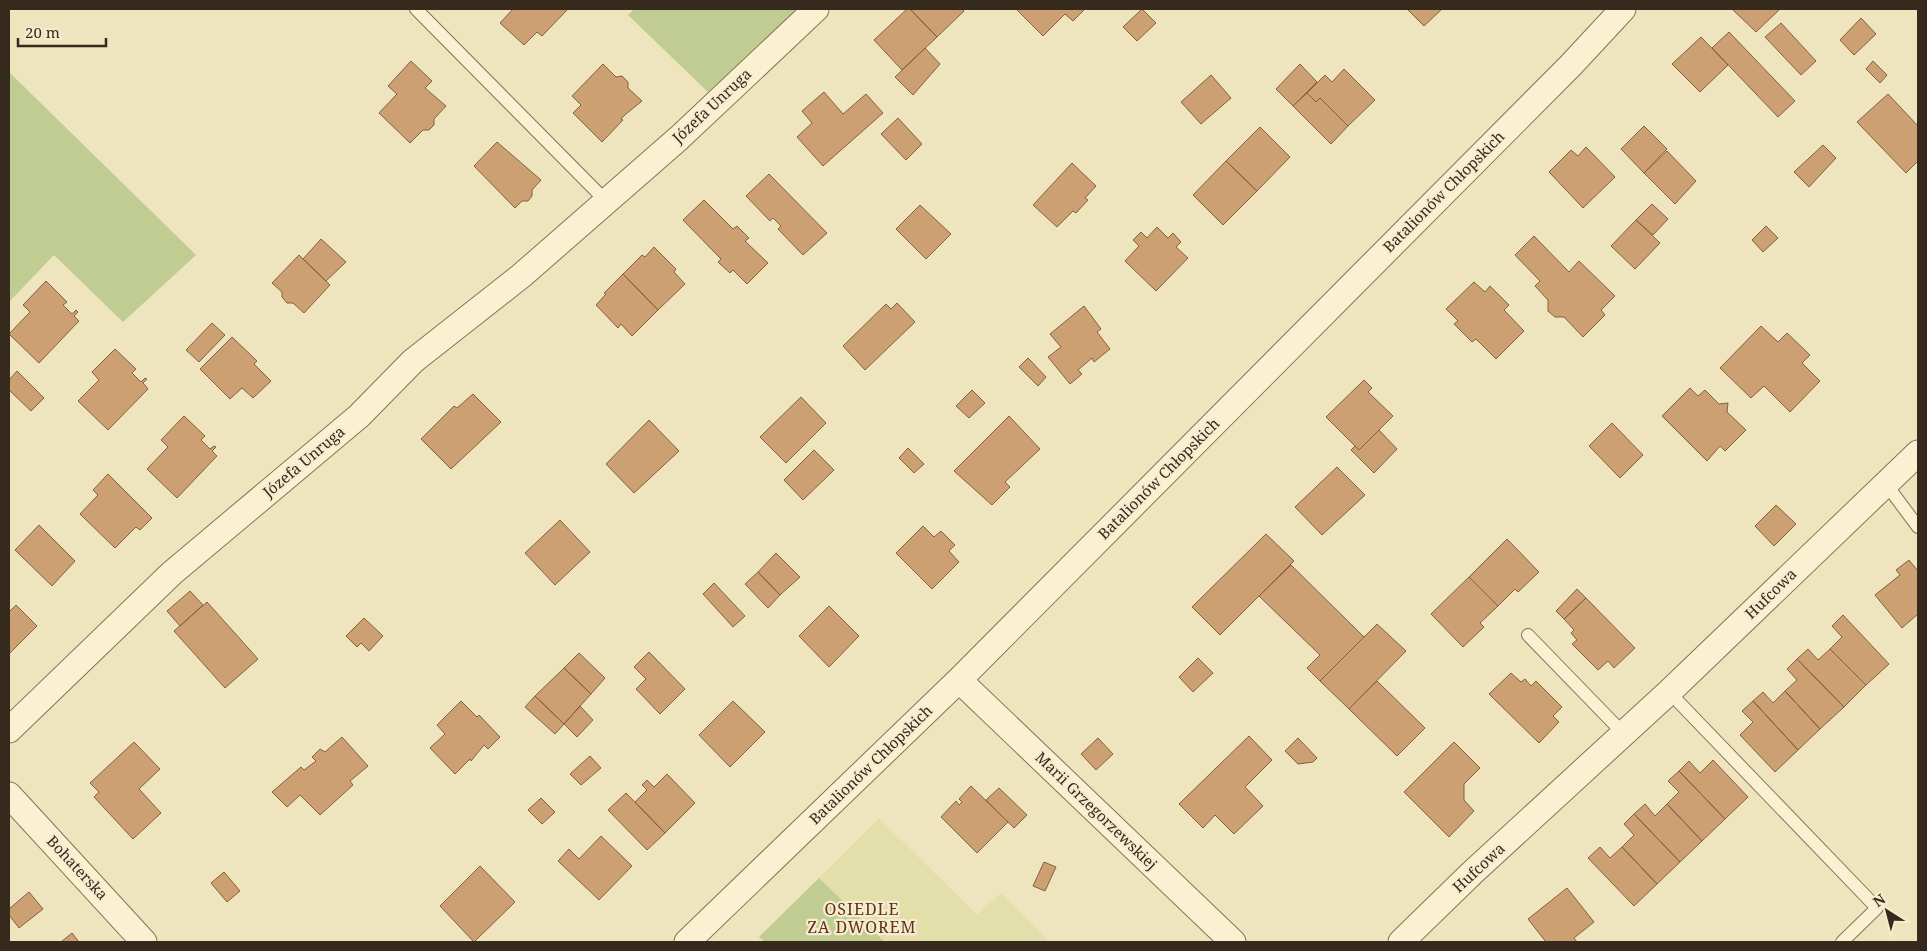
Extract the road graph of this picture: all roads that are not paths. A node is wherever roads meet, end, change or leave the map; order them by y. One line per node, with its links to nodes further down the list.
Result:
1 (416, 9): 4 (lane)
2 (816, 9): 4 (street, Józefa Unruga)
3 (1623, 9): 9 (street, Batalionów Chłopskich)
4 (606, 201): 11 (street, Józefa Unruga)
5 (1918, 453): 6 (street, Hufcowa)
6 (1886, 484): 7 (lane); 10 (street, Hufcowa)
7 (1918, 527)
8 (1528, 634): 12 (lane)
9 (959, 680): 15 (street, Batalionów Chłopskich); 16 (street, Marii Grzegorzewskiej)
10 (1669, 692): 12 (street, Hufcowa); 18 (lane)
11 (9, 730)
12 (1623, 733): 17 (street, Hufcowa)
13 (9, 795): 14 (street, Bohaterska)
14 (144, 942)
15 (687, 942)
16 (1233, 942)
17 (1401, 942)
18 (1842, 942)

